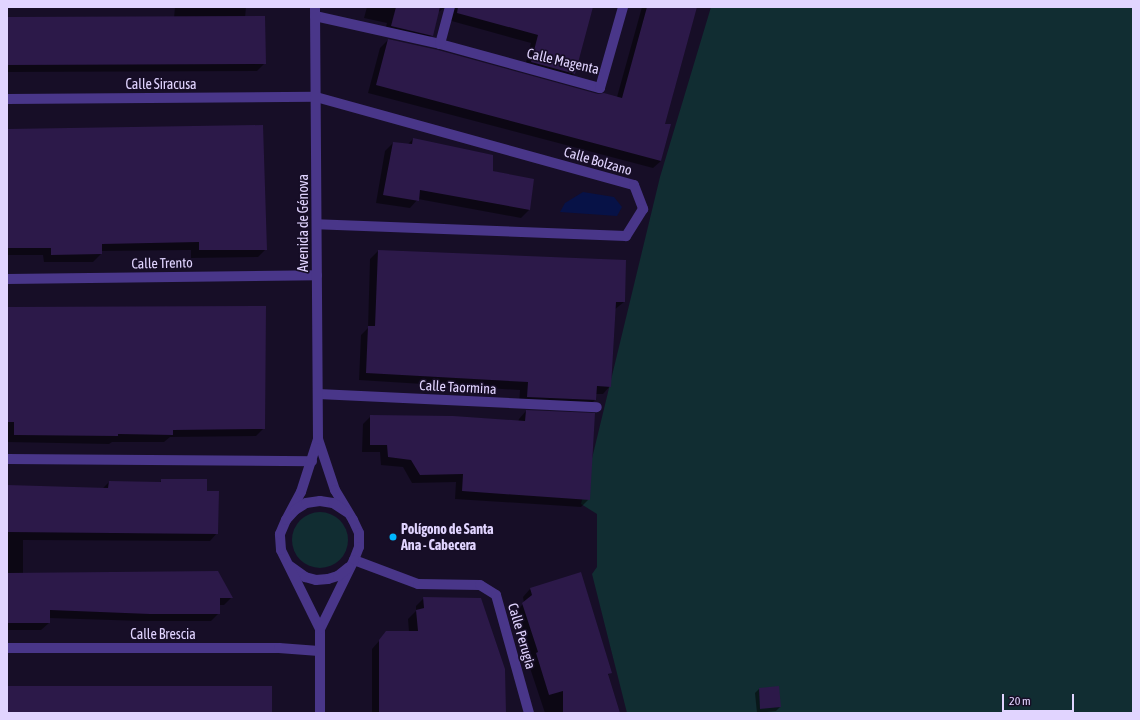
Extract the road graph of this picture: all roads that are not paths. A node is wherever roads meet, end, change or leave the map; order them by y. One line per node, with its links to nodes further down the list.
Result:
1 (450, 7): 4 (street)
2 (623, 7): 4 (street, Calle Magenta)
3 (315, 12): 4 (street, Calle Magenta); 5 (street, Avenida de Génova)
4 (440, 44)
5 (316, 97): 6 (street, Calle Siracusa); 7 (street, Avenida de Génova); 7 (street, Calle Bolzano)
6 (7, 99)
7 (317, 224): 8 (street, Avenida de Génova)
8 (317, 275): 9 (street, Calle Trento); 10 (street, Avenida de Génova)
9 (7, 279)
10 (318, 394): 11 (street, Calle Taormina); 12 (street, Avenida de Génova)
11 (597, 407)
12 (318, 439): 14 (street, Avenida de Génova); 16 (street, Avenida de Génova)
13 (7, 459): 14 (street)
14 (312, 461): 15 (street, Avenida de Génova)
15 (286, 520): 16 (street, Avenida de Génova); 18 (street, Avenida de Génova)
16 (353, 520): 17 (street, Avenida de Génova)
17 (354, 560): 18 (street, Avenida de Génova); 19 (street, Avenida de Génova); 23 (street, Calle Perugia)
18 (288, 564): 19 (street, Avenida de Génova)
19 (320, 629): 21 (street, Avenida de Génova)
20 (7, 648): 21 (street, Calle Brescia)
21 (319, 651): 22 (street, Avenida de Génova)
22 (320, 713)
23 (529, 713)

